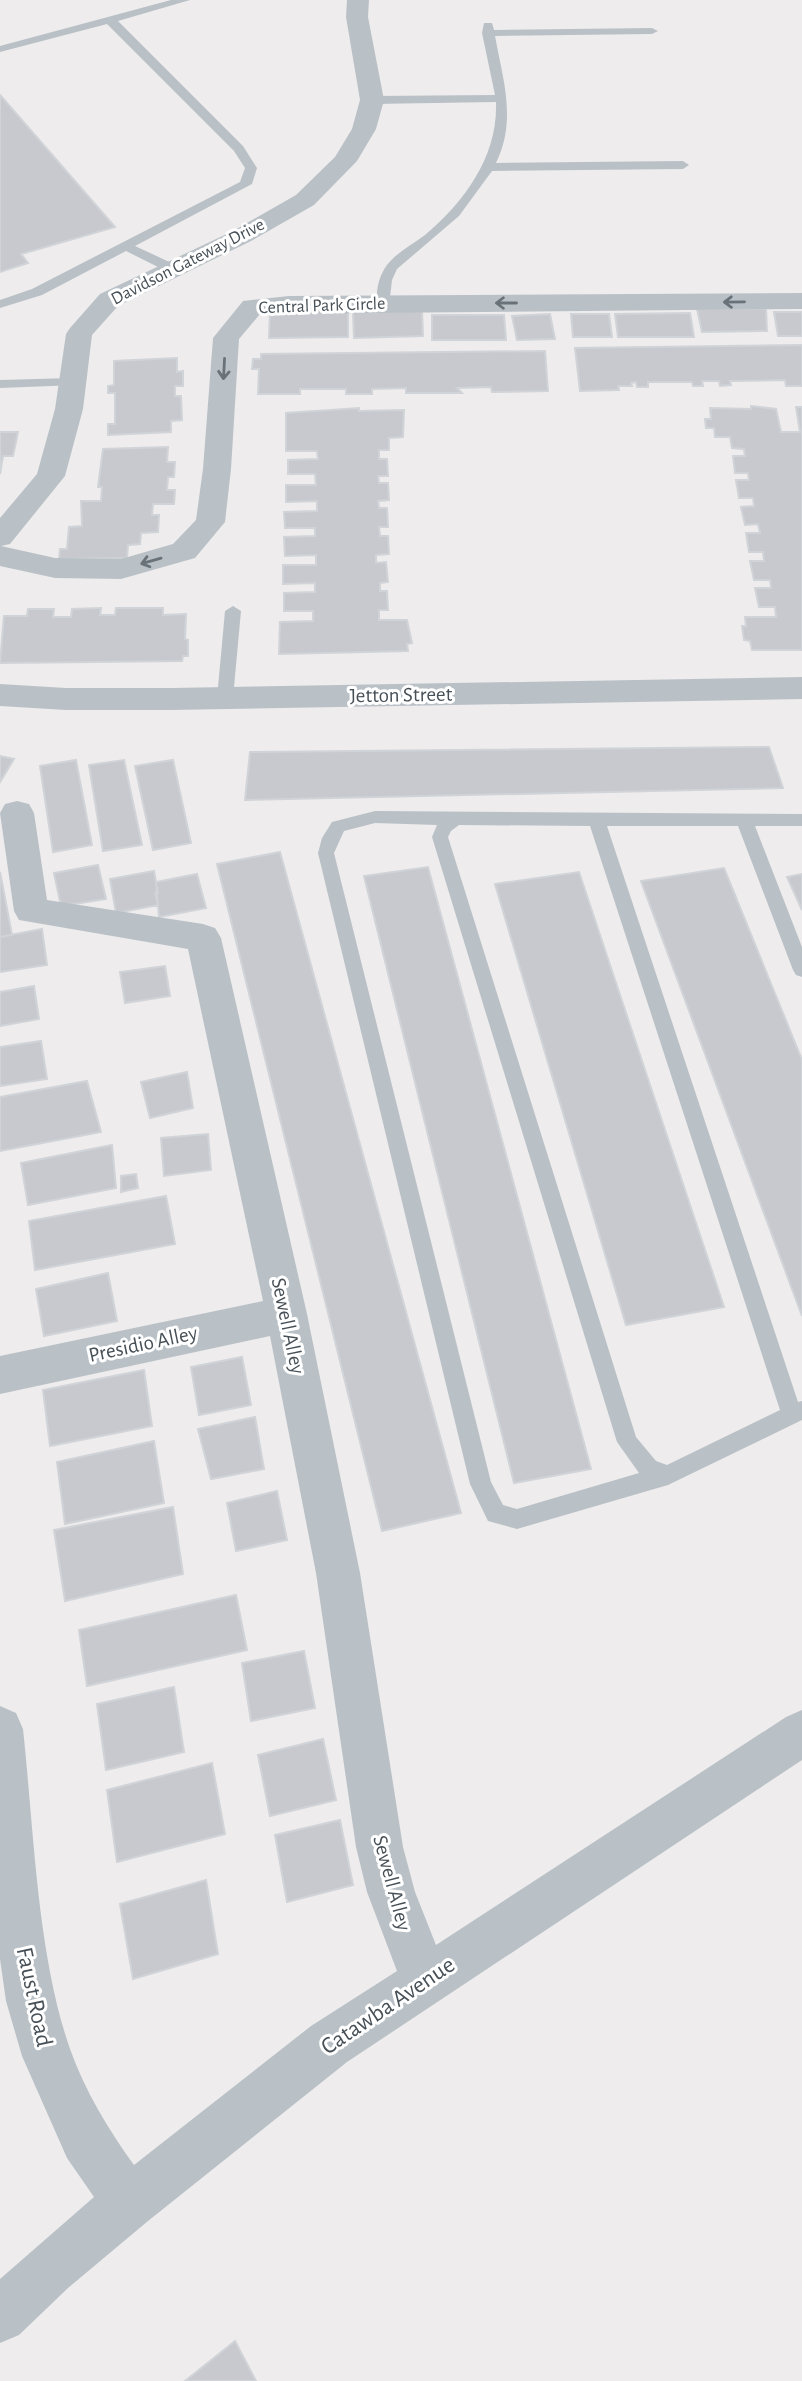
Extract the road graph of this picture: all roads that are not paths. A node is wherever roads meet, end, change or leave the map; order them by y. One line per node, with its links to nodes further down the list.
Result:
1 (184, 0): 3 (lane)
2 (358, 0): 7 (street, Davidson Gateway Drive)
3 (110, 20): 5 (lane); 10 (lane)
4 (652, 31): 6 (lane)
5 (0, 49)
6 (502, 98): 7 (lane); 9 (lane)
7 (372, 100): 11 (street, Davidson Gateway Drive)
8 (683, 165): 9 (lane)
9 (488, 167): 13 (lane)
10 (125, 246): 11 (lane); 14 (lane)
11 (173, 269): 15 (street, Davidson Gateway Drive)
12 (802, 301): 13 (street, Central Park Circle, one-way to 13)
13 (384, 303): 18 (street, Central Park Circle, one-way to 18)
14 (0, 304)
15 (72, 382): 16 (lane); 17 (street, Davidson Gateway Drive)
16 (0, 384)
17 (0, 537)
18 (0, 556)
19 (233, 611): 22 (lane)
20 (802, 688): 22 (street, Jetton Street)
21 (0, 695): 22 (street, Jetton Street)
22 (225, 698)
23 (17, 813): 29 (street, Sewell Alley)
24 (456, 819): 25 (lane); 32 (lane); 32 (lane)
25 (597, 820): 26 (lane); 31 (lane)
26 (744, 820): 27 (lane); 28 (lane)
27 (802, 820)
28 (802, 970)
29 (287, 1314): 30 (street, Presidio Alley); 36 (street, Sewell Alley)
30 (0, 1375)
31 (797, 1413): 32 (lane)
32 (668, 1475)
33 (0, 1729): 35 (street, Faust Road)
34 (802, 1733): 36 (street, Catawba Avenue)
35 (5, 1828): 37 (street, Faust Road)
36 (427, 1980): 37 (street, Catawba Avenue)
37 (129, 2202): 38 (street, Catawba Avenue)
38 (0, 2316)

